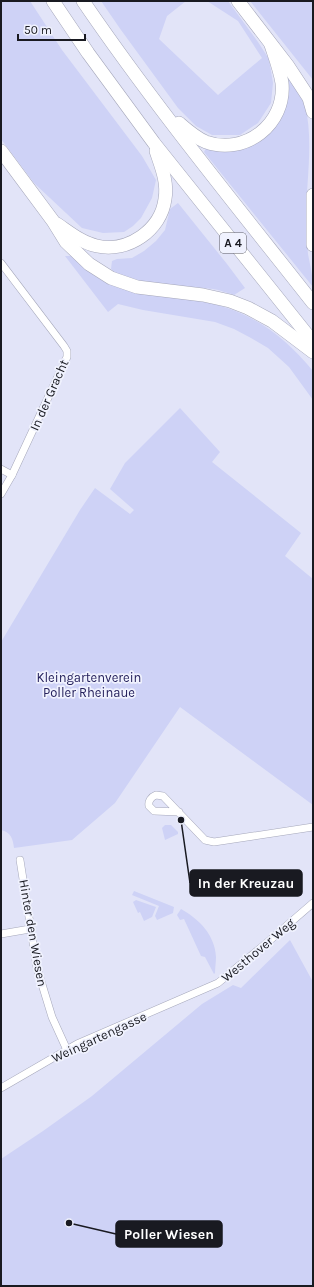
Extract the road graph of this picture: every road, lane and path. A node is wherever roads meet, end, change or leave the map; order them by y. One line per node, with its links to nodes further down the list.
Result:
1 (53, 1): 7 (highway, A 4)
2 (83, 1): 5 (highway, A 4)
3 (238, 1): 4 (highway)
4 (271, 45): 5 (highway); 6 (highway)
5 (161, 108): 13 (highway, A 4)
6 (313, 112)
7 (154, 143): 10 (highway); 14 (highway, A 4)
8 (1, 151): 10 (highway)
9 (313, 195): 11 (highway)
10 (52, 221): 15 (highway)
11 (313, 245)
12 (1, 263): 17 (street, In der Gracht)
13 (313, 303)
14 (313, 342)
15 (313, 352)
16 (1, 469): 17 (street)
17 (12, 475): 18 (street, In der Gracht)
18 (1, 494)
19 (179, 812): 20 (street)
20 (313, 827)
21 (20, 860): 23 (street, Hinter den Wiesen)
22 (313, 903): 25 (street, Westhover Weg)
23 (30, 929): 24 (street); 26 (street, Hinter den Wiesen)
24 (1, 934)
25 (199, 992): 26 (street, Weingartengasse)
26 (67, 1050): 27 (street, Weingartengasse)
27 (1, 1088)

